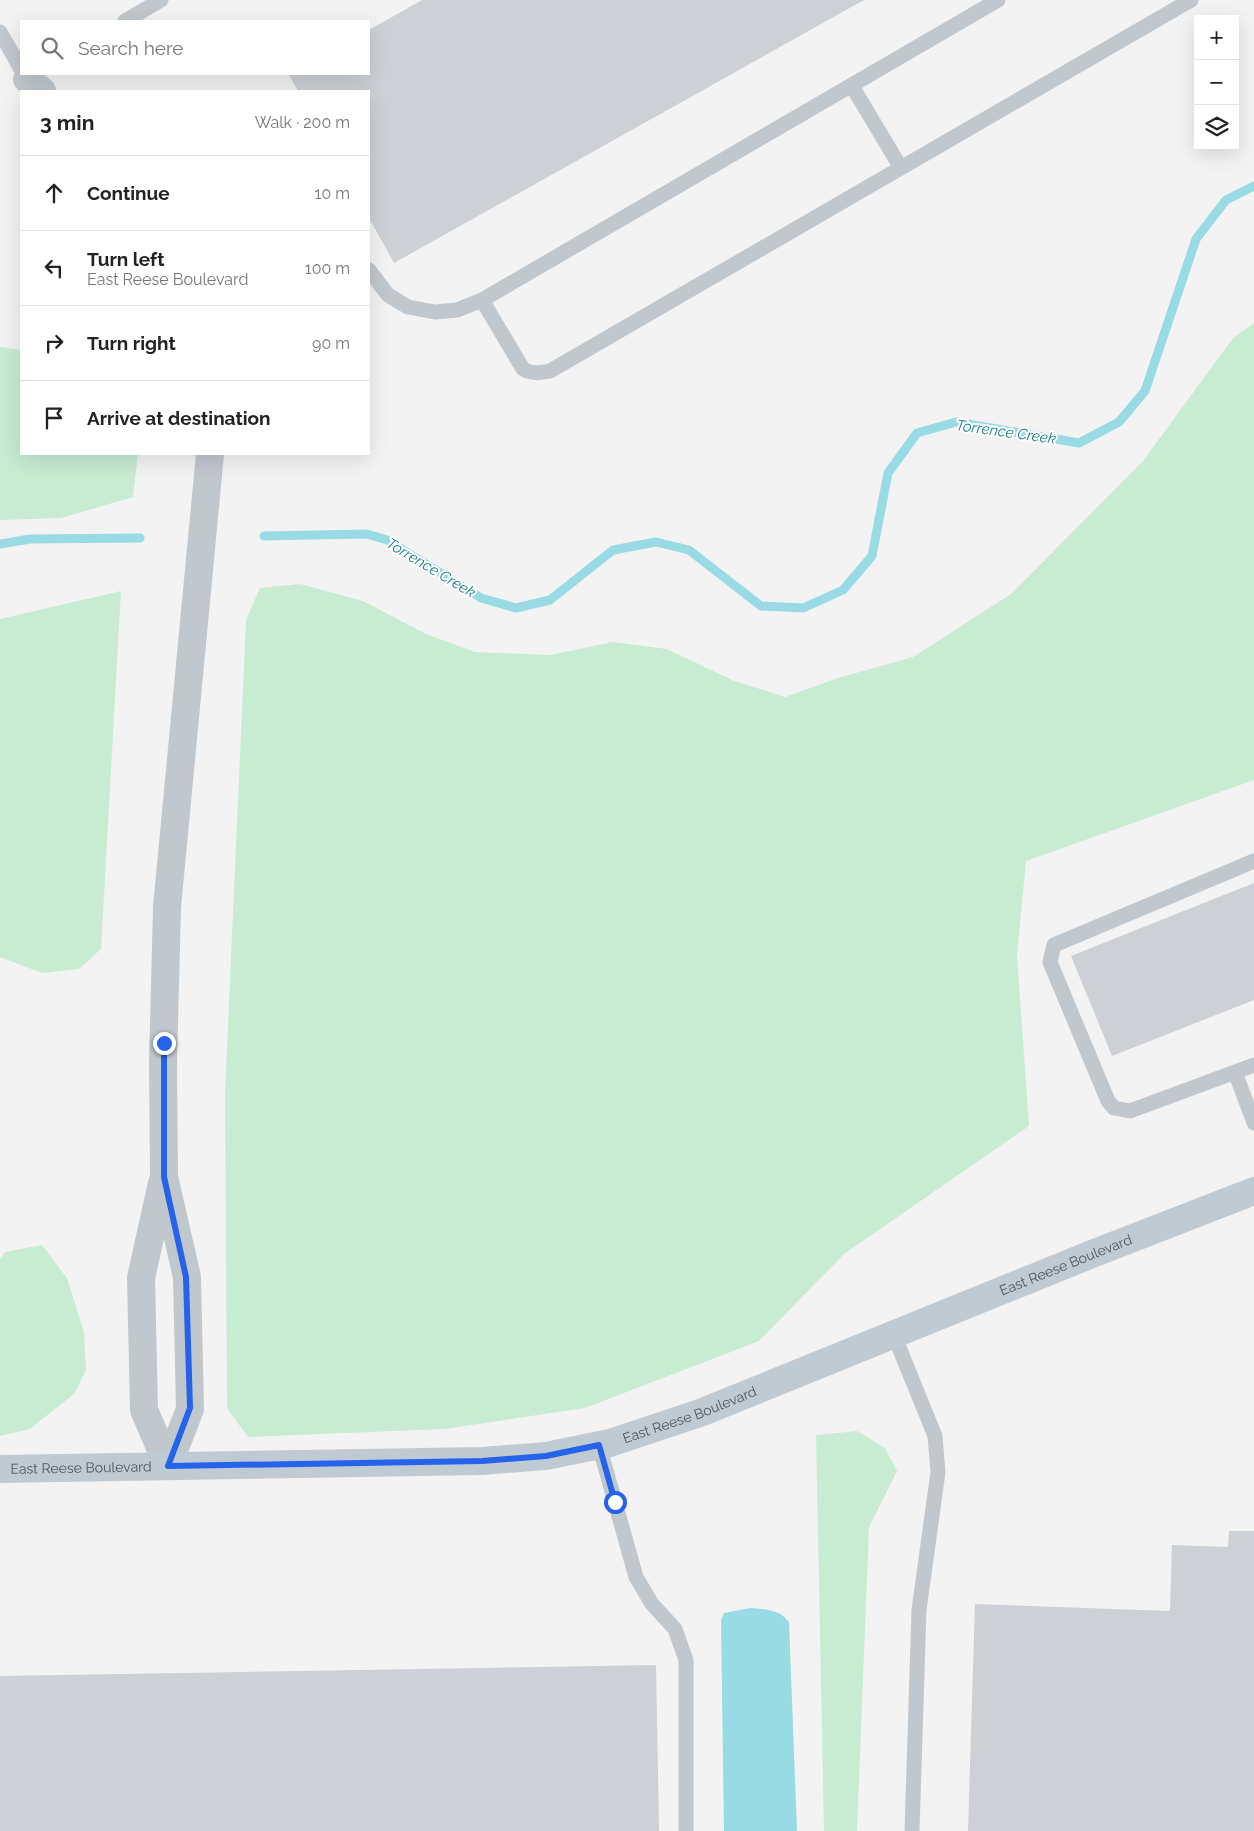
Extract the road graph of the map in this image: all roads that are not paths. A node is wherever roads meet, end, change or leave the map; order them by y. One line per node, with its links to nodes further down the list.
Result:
1 (161, 0): 4 (lane)
2 (998, 0): 7 (lane)
3 (1191, 0): 8 (lane)
4 (127, 20)
5 (0, 32): 6 (lane)
6 (20, 62)
7 (852, 86): 8 (lane); 10 (lane)
8 (901, 168): 10 (lane)
9 (370, 271): 10 (lane)
10 (482, 300)
11 (210, 455): 16 (street)
12 (1254, 861): 14 (lane)
13 (1254, 1065): 14 (lane)
14 (1235, 1072): 15 (lane)
15 (1254, 1123)
16 (164, 1177): 20 (street); 20 (street)
17 (1254, 1191): 18 (street, East Reese Boulevard)
18 (894, 1335): 19 (street, East Reese Boulevard); 23 (lane)
19 (599, 1445): 20 (street, East Reese Boulevard); 22 (lane)
20 (168, 1466): 21 (street, East Reese Boulevard)
21 (0, 1470)
22 (686, 1831)
23 (912, 1831)

